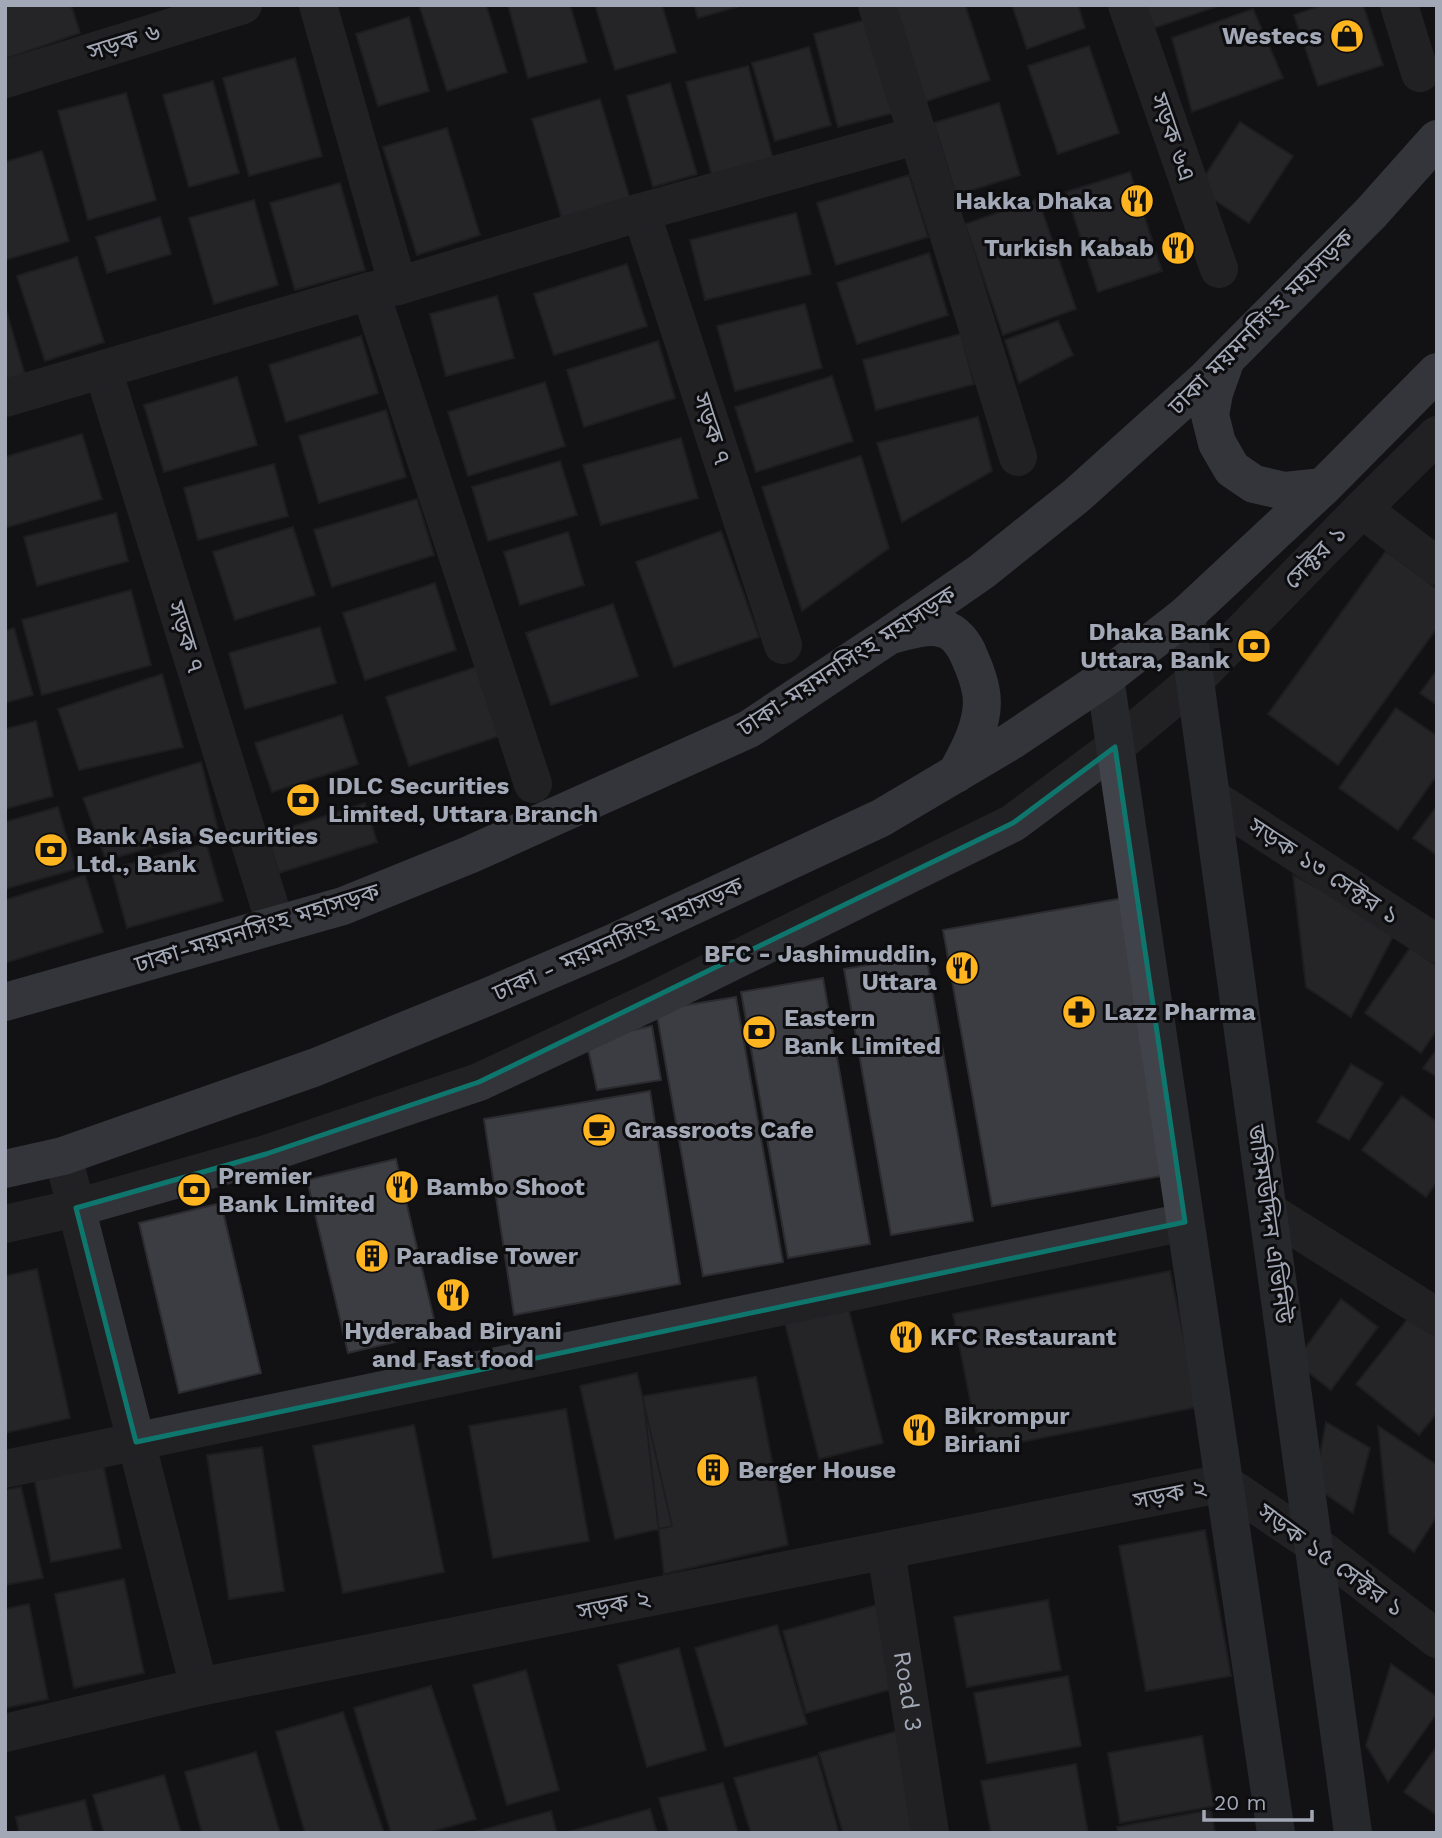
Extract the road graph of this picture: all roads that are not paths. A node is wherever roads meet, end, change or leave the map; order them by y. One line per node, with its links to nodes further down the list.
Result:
1 (243, 5): 6 (street, সড়ক ৬)
2 (318, 5): 13 (street)
3 (877, 5): 9 (street)
4 (1127, 5): 12 (street, সড়ক ৬এ)
5 (1399, 5): 7 (street)
6 (143, 20): 8 (street, সড়ক ৬)
7 (1420, 73)
8 (5, 79)
9 (919, 135): 11 (street); 19 (street)
10 (1437, 139): 14 (highway, ঢাকা ময়মনসিংহ মহাসড়ক)
11 (641, 212): 13 (street); 26 (street, সড়ক ৭)
12 (1219, 269)
13 (384, 289): 15 (street); 31 (street)
14 (1227, 359): 20 (highway); 21 (highway, ঢাকা ময়মনসিংহ মহাসড়ক)
15 (103, 370): 17 (street); 33 (street, সড়ক ৭)
16 (1437, 372): 20 (highway)
17 (5, 398)
18 (1437, 435): 22 (street, সেক্টর ১)
19 (1018, 457)
20 (1323, 487): 24 (highway)
21 (1076, 496): 25 (highway, ঢাকা-ময়মনসিংহ মহাসড়ক)
22 (1362, 509): 23 (street); 28 (street, সেক্টর ১)
23 (1437, 566)
24 (1186, 615): 27 (highway, ঢাকা - ময়মনসিংহ মহাসড়ক); 28 (street, জসিমউদ্দিন এভিনিউ)
25 (890, 635): 30 (highway); 35 (highway, ঢাকা-ময়মনসিংহ মহাসড়ক)
26 (783, 645)
27 (1105, 678): 29 (street); 30 (highway, ঢাকা - ময়মনসিংহ মহাসড়ক)
28 (1195, 680): 29 (street, সেক্টর ১); 32 (street, জসিমউদ্দিন এভিনিউ)
29 (1115, 747): 38 (street, সেক্টর ১); 40 (street)
30 (956, 774): 36 (highway, ঢাকা - ময়মনসিংহ মহাসড়ক)
31 (534, 784)
32 (1212, 798): 34 (street, সড়ক ১৩ সেক্টর ১); 39 (street, জসিমউদ্দিন এভিনিউ)
33 (269, 904)
34 (1437, 944)
35 (5, 1002)
36 (63, 1156): 37 (highway, ঢাকা - ময়মনসিংহ মহাসড়ক); 38 (street)
37 (5, 1170)
38 (76, 1208): 41 (street, সেক্টর ১); 43 (street)
39 (1268, 1211): 42 (street); 46 (street, জসিমউদ্দিন এভিনিউ)
40 (1185, 1222): 43 (street); 45 (street)
41 (5, 1224)
42 (1437, 1317)
43 (136, 1442): 44 (street); 49 (street)
44 (5, 1469)
45 (1224, 1483): 46 (street, সড়ক ১৫ সেক্টর ১); 47 (street, সড়ক ২); 52 (street)
46 (1314, 1544): 48 (street, সড়ক ১৫ সেক্টর ১); 53 (street, জসিমউদ্দিন এভিনিউ)
47 (886, 1550): 49 (street, সড়ক ২); 51 (street, Road 3)
48 (1437, 1639)
49 (199, 1687): 50 (street, সড়ক ২)
50 (5, 1733)
51 (930, 1833)
52 (1276, 1833)
53 (1353, 1833)

